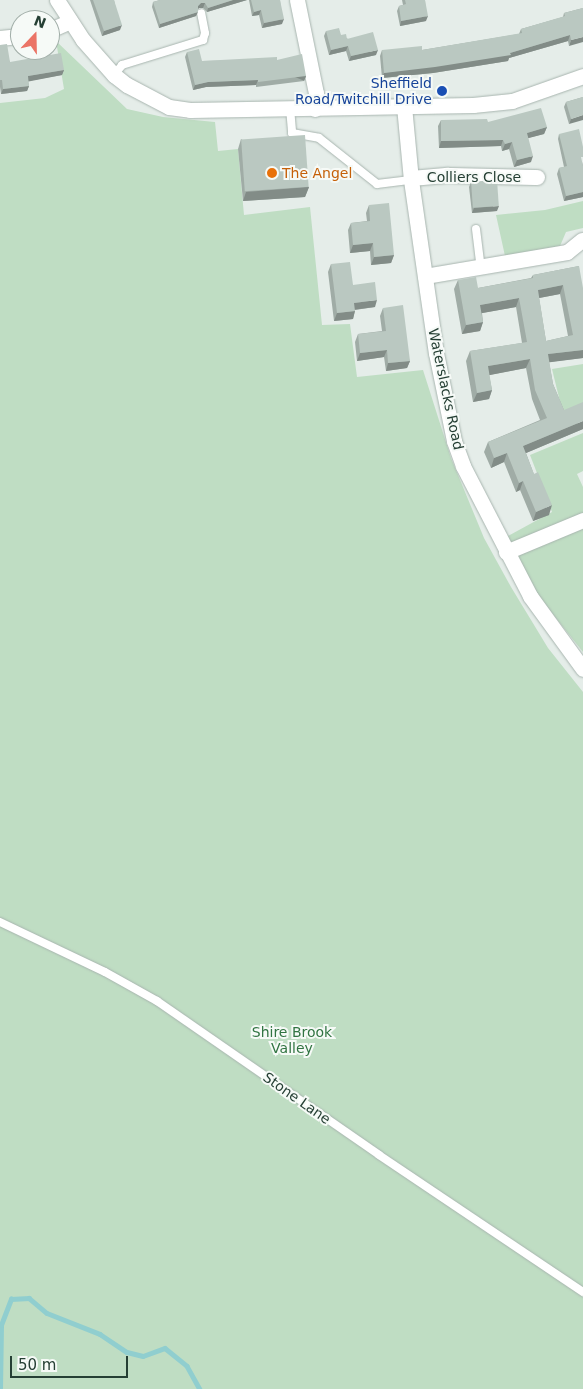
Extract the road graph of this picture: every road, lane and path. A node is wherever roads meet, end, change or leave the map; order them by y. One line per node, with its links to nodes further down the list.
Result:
1 (57, 0): 4 (street)
2 (297, 0): 10 (street)
3 (201, 13): 6 (lane)
4 (70, 20): 5 (street); 6 (street)
5 (60, 25)
6 (114, 75): 9 (street)
7 (583, 76): 8 (street)
8 (404, 106): 10 (street); 12 (street, Waterslacks Road)
9 (290, 108): 10 (street); 12 (lane)
10 (316, 108)
11 (537, 177): 12 (street, Colliers Close)
12 (411, 179): 16 (street, Waterslacks Road)
13 (476, 229): 15 (lane)
14 (582, 240): 15 (street)
15 (481, 268): 16 (street)
16 (425, 276): 18 (street, Waterslacks Road)
17 (583, 520): 18 (street)
18 (506, 552): 19 (street, Waterslacks Road)
19 (583, 669)
20 (0, 922): 21 (lane, Stone Lane)
21 (583, 1292)

